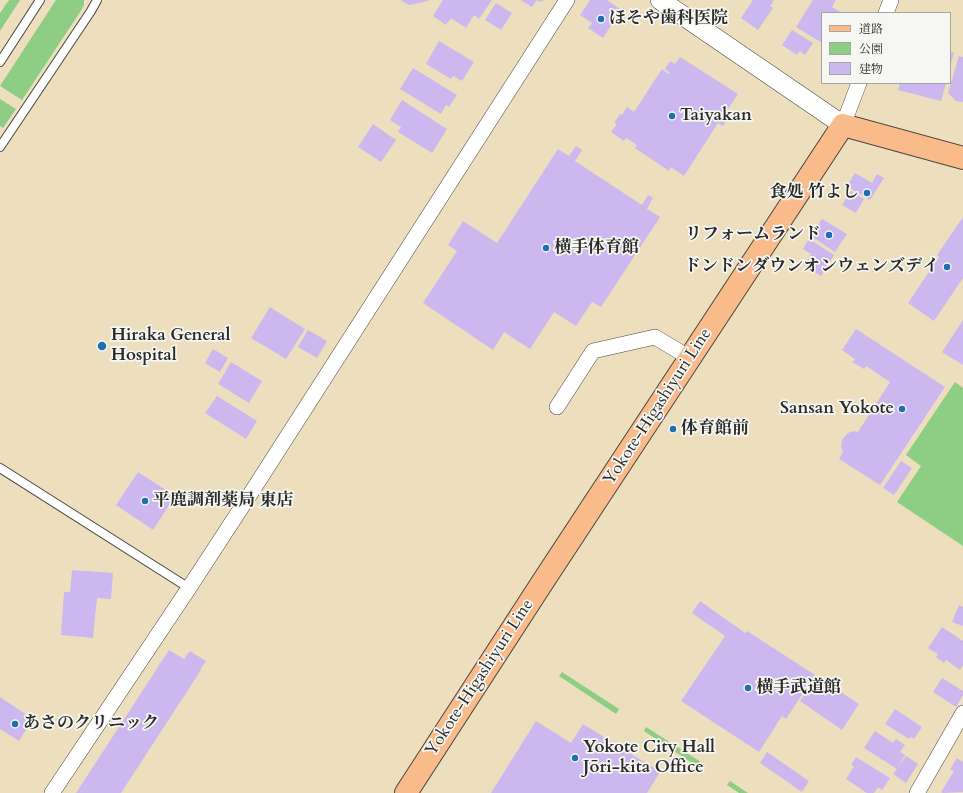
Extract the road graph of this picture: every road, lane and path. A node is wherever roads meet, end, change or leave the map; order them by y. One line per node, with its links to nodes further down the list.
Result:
1 (40, 0): 7 (lane)
2 (96, 0): 10 (lane)
3 (567, 0): 15 (street)
4 (660, 0): 9 (street)
5 (891, 0): 6 (street)
6 (886, 12)
7 (0, 62)
8 (859, 84): 9 (street)
9 (843, 125): 11 (main road); 12 (main road, Yokote-Higashiyuri Line)
10 (0, 147)
11 (963, 158)
12 (690, 358): 13 (street); 17 (main road, Yokote-Higashiyuri Line)
13 (557, 407)
14 (0, 468): 15 (lane)
15 (189, 588): 18 (street)
16 (963, 713): 19 (street)
17 (409, 792)
18 (52, 793)
19 (917, 793)

